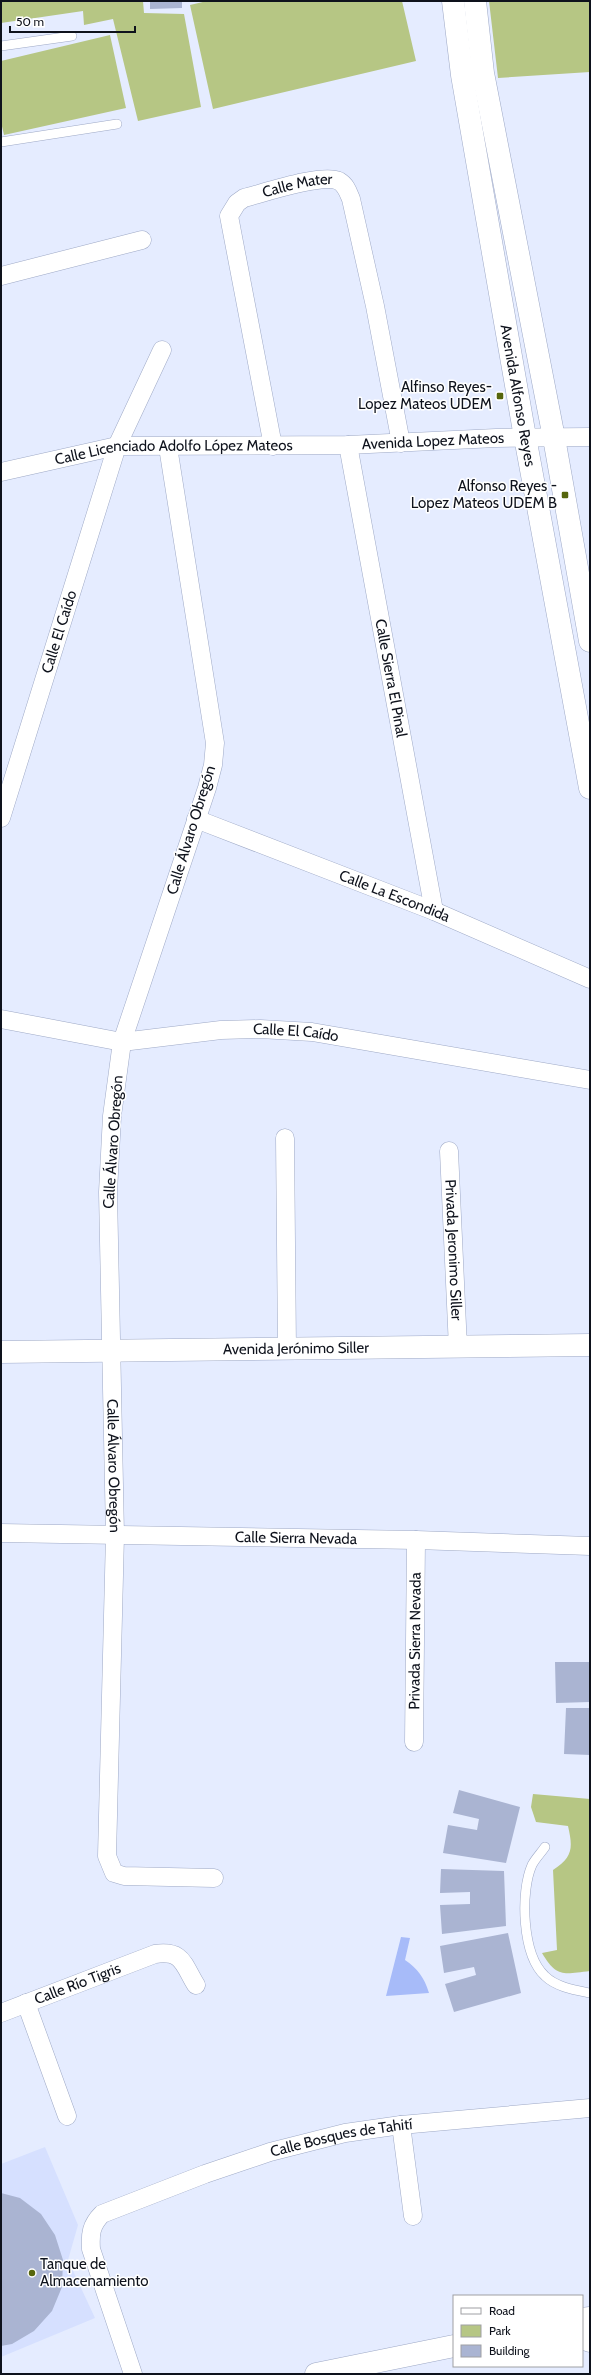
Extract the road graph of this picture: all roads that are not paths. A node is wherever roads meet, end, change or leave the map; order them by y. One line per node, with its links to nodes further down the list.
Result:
1 (453, 1): 10 (main road, Avenida Alfonso Reyes)
2 (475, 1): 12 (main road, Avenida Alfonso Reyes)
3 (72, 36): 4 (lane)
4 (1, 46)
5 (116, 124): 6 (lane)
6 (1, 142)
7 (142, 240): 8 (street)
8 (1, 276)
9 (162, 350): 15 (street, Calle El Caído)
10 (525, 437): 12 (street, Avenida Lopez Mateos); 13 (street, Avenida Lopez Mateos); 20 (main road, Avenida Alfonso Reyes)
11 (590, 437): 12 (street, Avenida Lopez Mateos)
12 (554, 438): 19 (main road, Avenida Alfonso Reyes)
13 (401, 443): 14 (street, Avenida Lopez Mateos); 16 (street, Calle Mater)
14 (348, 445): 16 (street, Calle Licenciado Adolfo López Mateos); 23 (street, Calle Sierra El Pinal)
15 (117, 446): 17 (street, Calle Licenciado Adolfo López Mateos); 18 (street, Calle Licenciado Adolfo López Mateos); 21 (street, Calle El Caído)
16 (273, 446): 17 (street, Calle Licenciado Adolfo López Mateos)
17 (168, 447): 22 (street, Calle Álvaro Obregón)
18 (1, 472)
19 (590, 641)
20 (590, 788)
21 (1, 818)
22 (196, 819): 23 (street, Calle La Escondida); 26 (street, Calle Álvaro Obregón)
23 (434, 911): 24 (street, Calle La Escondida)
24 (590, 979)
25 (1, 1019): 26 (street, Calle El Caído)
26 (122, 1042): 27 (street, Calle El Caído); 34 (street, Calle Álvaro Obregón)
27 (590, 1080)
28 (285, 1138): 31 (street)
29 (449, 1151): 32 (street, Privada Jeronimo Siller)
30 (590, 1345): 32 (main road, Avenida Jerónimo Siller)
31 (287, 1348): 32 (main road, Avenida Jerónimo Siller); 34 (main road, Avenida Jerónimo Siller)
32 (458, 1348)
33 (1, 1352): 34 (main road, Avenida Jerónimo Siller)
34 (110, 1352): 36 (street, Calle Álvaro Obregón)
35 (1, 1533): 36 (street, Calle Sierra Nevada)
36 (115, 1535): 37 (street, Calle Sierra Nevada); 41 (street, Calle Álvaro Obregón)
37 (416, 1540): 38 (street, Calle Sierra Nevada); 39 (street, Privada Sierra Nevada)
38 (590, 1546)
39 (414, 1742)
40 (545, 1847): 43 (lane)
41 (214, 1878)
42 (196, 1985): 44 (street, Calle Río Tigris)
43 (590, 1993)
44 (26, 2003): 45 (street, Calle Río Tigris); 47 (street)
45 (1, 2013)
46 (590, 2108): 48 (street, Calle Bosques de Tahití)
47 (67, 2116)
48 (401, 2125): 49 (street); 51 (street, Calle Bosques de Tahití)
49 (413, 2216)
50 (453, 2346): 52 (main road)
51 (133, 2374)
52 (316, 2374)

